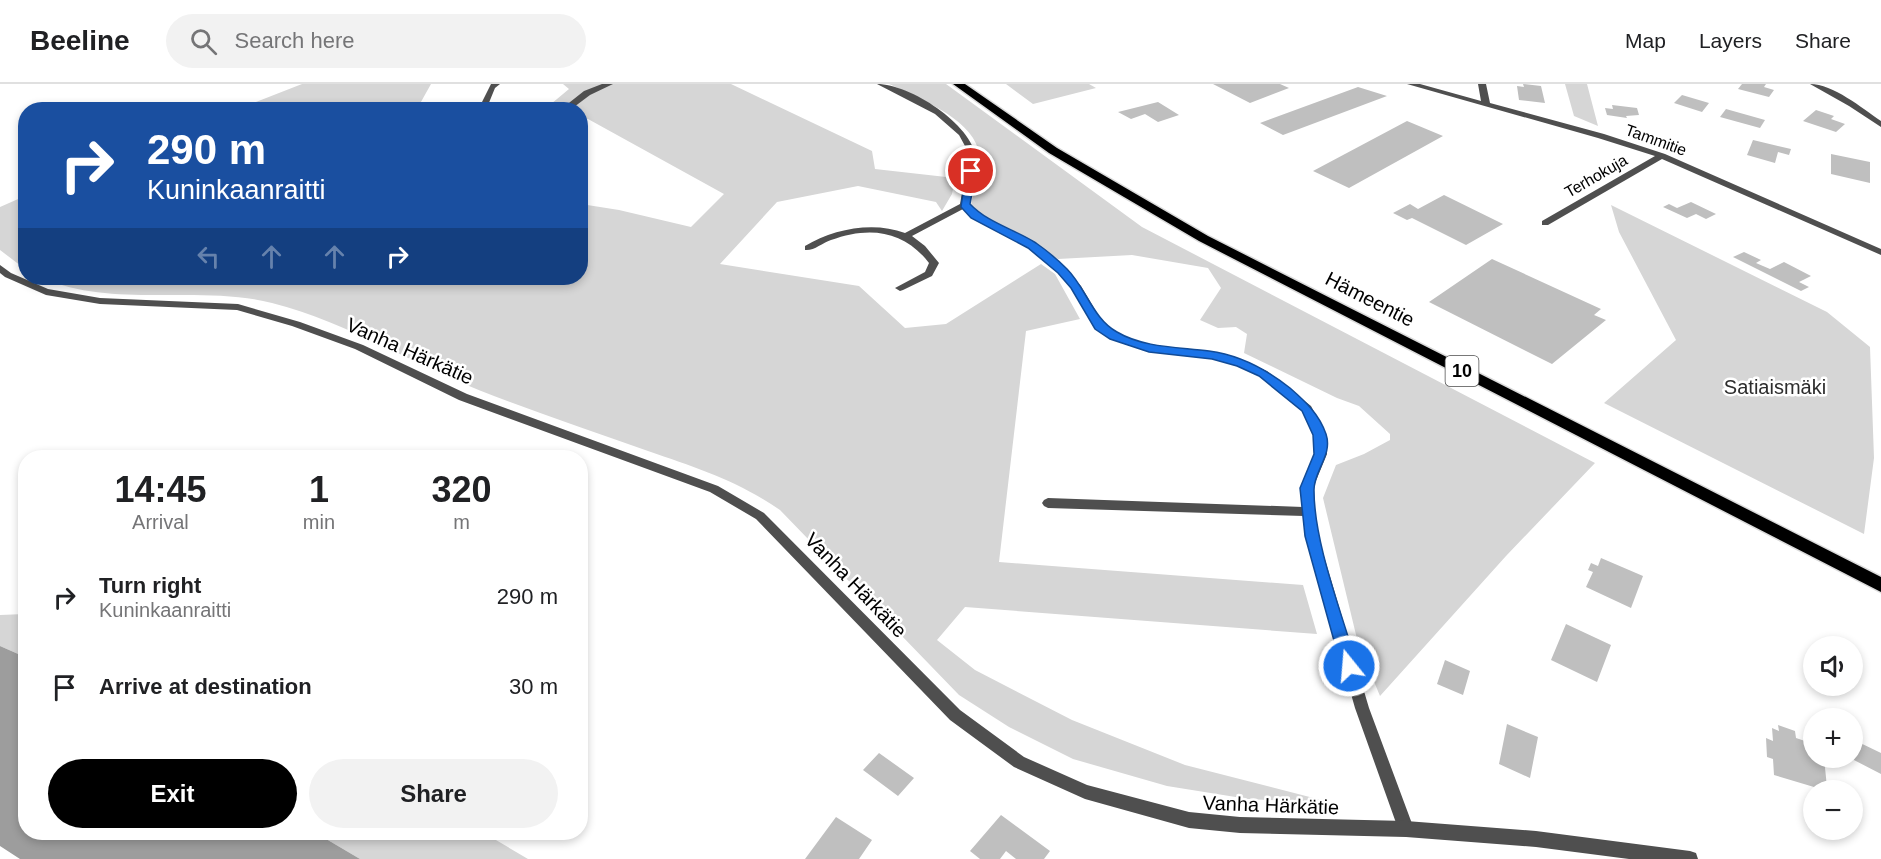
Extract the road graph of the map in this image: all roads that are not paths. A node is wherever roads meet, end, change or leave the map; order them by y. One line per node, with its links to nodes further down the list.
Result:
1 (496, 84): 8 (street)
2 (609, 84): 9 (street)
3 (881, 84): 13 (street)
4 (957, 84): 24 (highway, Hämeentie / 10)
5 (1411, 84): 10 (street, Tammitie)
6 (1482, 84): 10 (street)
7 (1814, 84): 11 (street)
8 (485, 102)
9 (575, 102)
10 (1486, 105): 12 (street, Tammitie)
11 (1881, 125)
12 (1662, 156): 14 (street, Terhokuja); 17 (street, Tammitie)
13 (964, 205): 15 (street); 23 (street)
14 (1545, 223)
15 (906, 236): 16 (street); 21 (street)
16 (808, 248)
17 (1881, 252)
18 (0, 268): 19 (street, Vanha Härkätie)
19 (18, 279)
20 (30, 285): 27 (street, Vanha Härkätie)
21 (900, 288)
22 (1048, 503): 23 (street)
23 (1308, 512): 27 (street)
24 (1776, 529): 25 (highway, Hämeentie / 10); 26 (highway, Hämeentie / 10)
25 (1881, 576)
26 (1881, 585)
27 (1406, 829): 28 (street, Vanha Härkätie)
28 (1690, 859)

